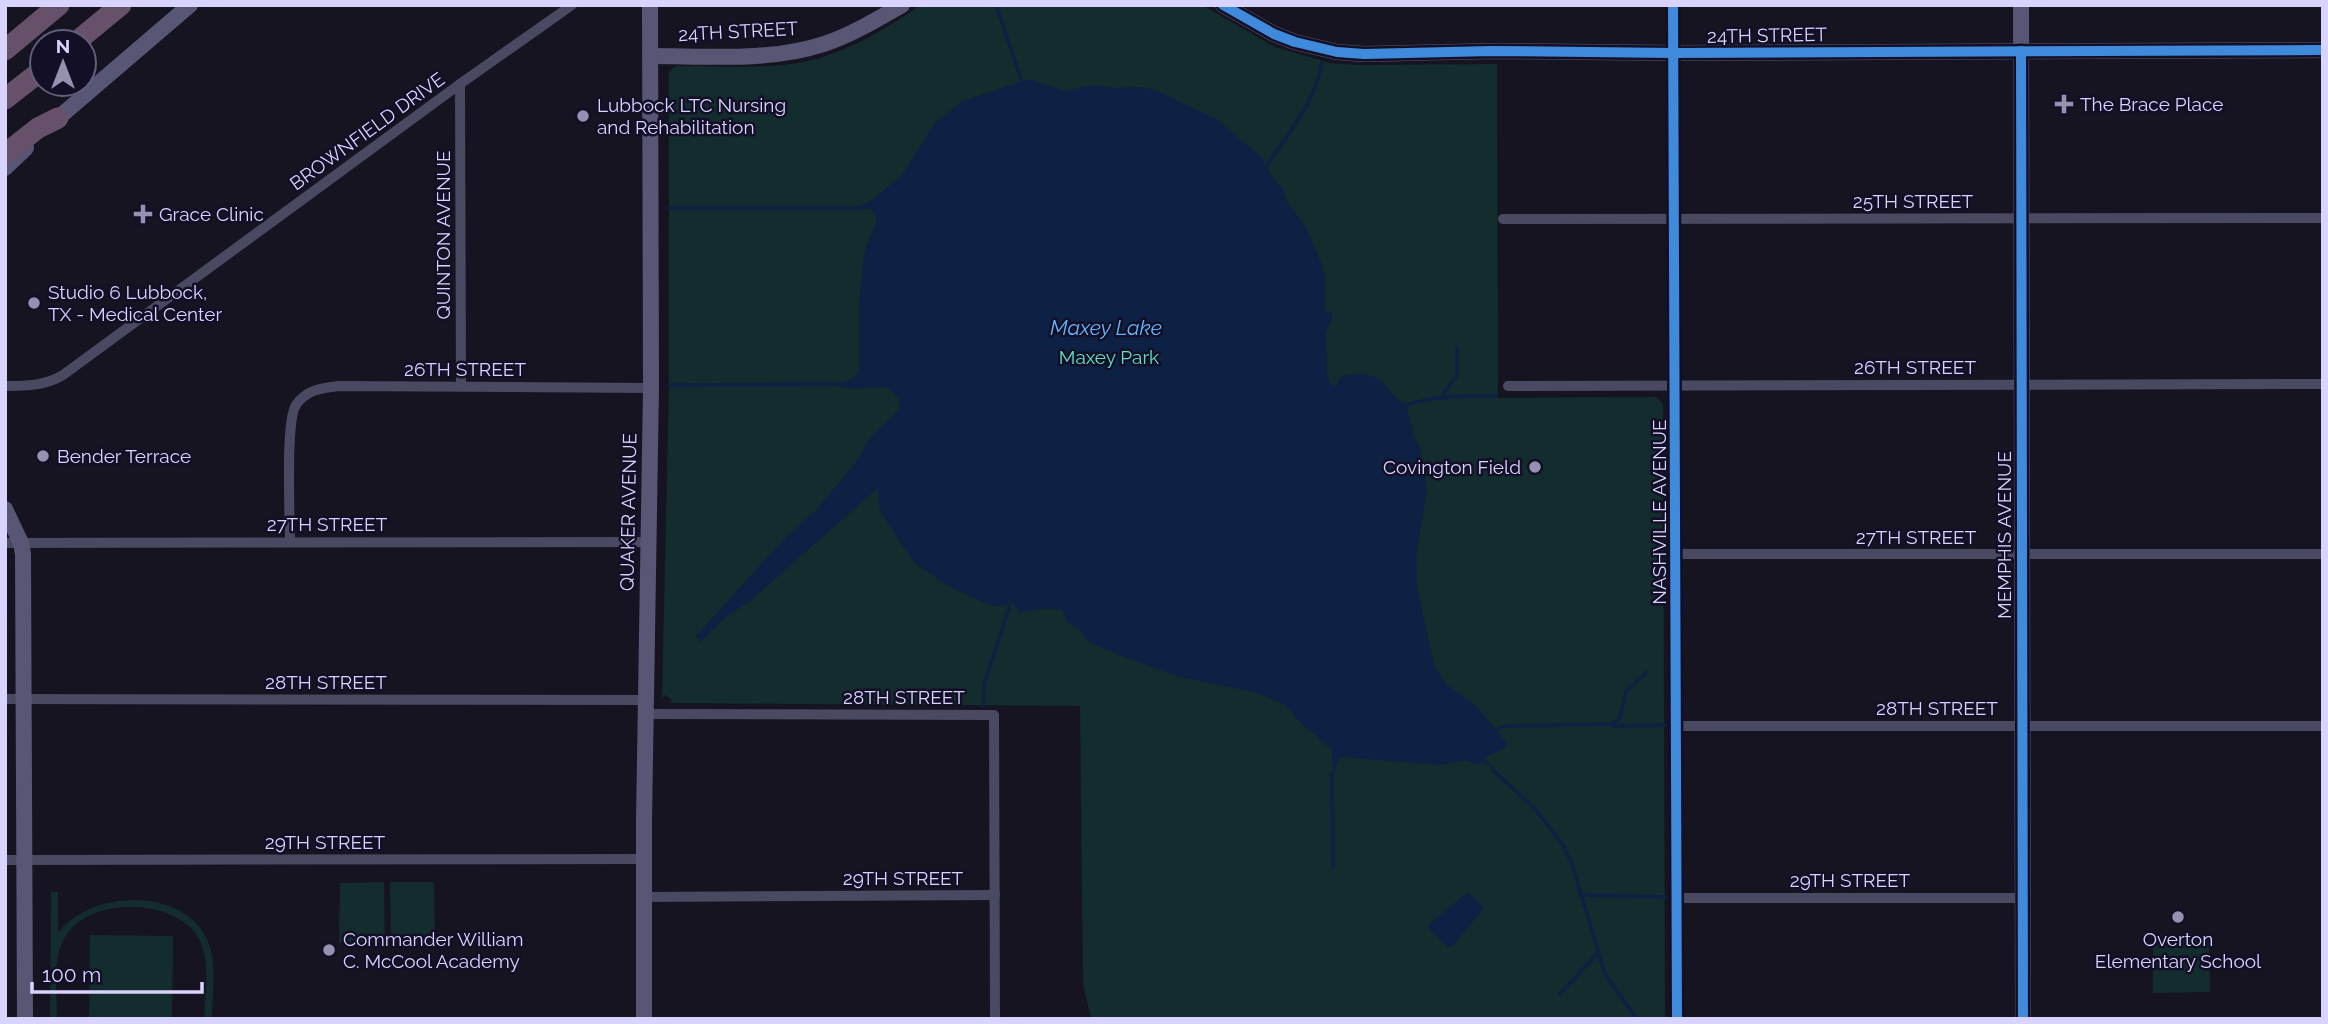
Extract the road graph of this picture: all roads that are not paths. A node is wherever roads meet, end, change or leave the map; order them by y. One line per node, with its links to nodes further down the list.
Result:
1 (59, 5): 11 (highway)
2 (121, 5): 10 (highway)
3 (190, 5): 19 (street)
4 (572, 5): 17 (street, BROWNFIELD DRIVE)
5 (650, 5): 15 (street, QUAKER AVENUE)
6 (901, 5): 15 (street, 24TH STREET)
7 (1223, 5): 14 (street, 24TH STREET)
8 (1673, 5): 14 (street, NASHVILLE AVENUE)
9 (2021, 5): 13 (street, MEMPHIS AVENUE)
10 (93, 28)
11 (5, 50)
12 (2323, 50): 13 (street, 24TH STREET)
13 (2021, 51): 14 (street, 24TH STREET); 23 (street, MEMPHIS AVENUE)
14 (1674, 53): 22 (street, NASHVILLE AVENUE)
15 (650, 56): 32 (street, QUAKER AVENUE)
16 (28, 81): 18 (highway)
17 (460, 84): 29 (street, BROWNFIELD DRIVE); 30 (street, QUINTON AVENUE)
18 (5, 99)
19 (58, 118): 20 (highway); 21 (street)
20 (5, 154)
21 (5, 168)
22 (1675, 218): 23 (street, 25TH STREET); 25 (street, 25TH STREET); 27 (street, NASHVILLE AVENUE)
23 (2021, 218): 24 (street, 25TH STREET); 28 (street, MEMPHIS AVENUE)
24 (2323, 218)
25 (1503, 219)
26 (2323, 384): 28 (street, 26TH STREET)
27 (1676, 385): 28 (street, 26TH STREET); 31 (street, 26TH STREET); 37 (street, NASHVILLE AVENUE)
28 (2021, 385): 38 (street, MEMPHIS AVENUE)
29 (5, 386)
30 (461, 386): 32 (street, 26TH STREET); 35 (street, 26TH STREET)
31 (1508, 386)
32 (651, 387): 36 (street, QUAKER AVENUE)
33 (5, 509): 34 (street)
34 (13, 542): 35 (street, 27TH STREET); 41 (street)
35 (290, 542): 36 (street, 27TH STREET)
36 (649, 542): 42 (street, QUAKER AVENUE)
37 (1676, 554): 38 (street, 27TH STREET); 43 (street, NASHVILLE AVENUE)
38 (2021, 554): 39 (street, 27TH STREET); 44 (street, MEMPHIS AVENUE)
39 (2323, 554)
40 (5, 699): 41 (street, 28TH STREET)
41 (24, 699): 42 (street, 28TH STREET); 46 (street)
42 (646, 707): 47 (street, QUAKER AVENUE); 49 (street, 28TH STREET)
43 (1677, 726): 44 (street, 28TH STREET); 51 (street, NASHVILLE AVENUE)
44 (2021, 726): 45 (street, 28TH STREET); 52 (street, MEMPHIS AVENUE)
45 (2323, 726)
46 (25, 859): 47 (street, 29TH STREET); 48 (street, 29TH STREET); 53 (street)
47 (644, 859): 50 (street, QUAKER AVENUE)
48 (5, 860)
49 (995, 895): 50 (street, 29TH STREET); 55 (street)
50 (644, 897): 54 (street, QUAKER AVENUE)
51 (1677, 898): 52 (street, 29TH STREET); 56 (street, NASHVILLE AVENUE)
52 (2022, 898): 57 (street, MEMPHIS AVENUE)
53 (25, 1019)
54 (644, 1019)
55 (995, 1019)
56 (1677, 1019)
57 (2023, 1019)

